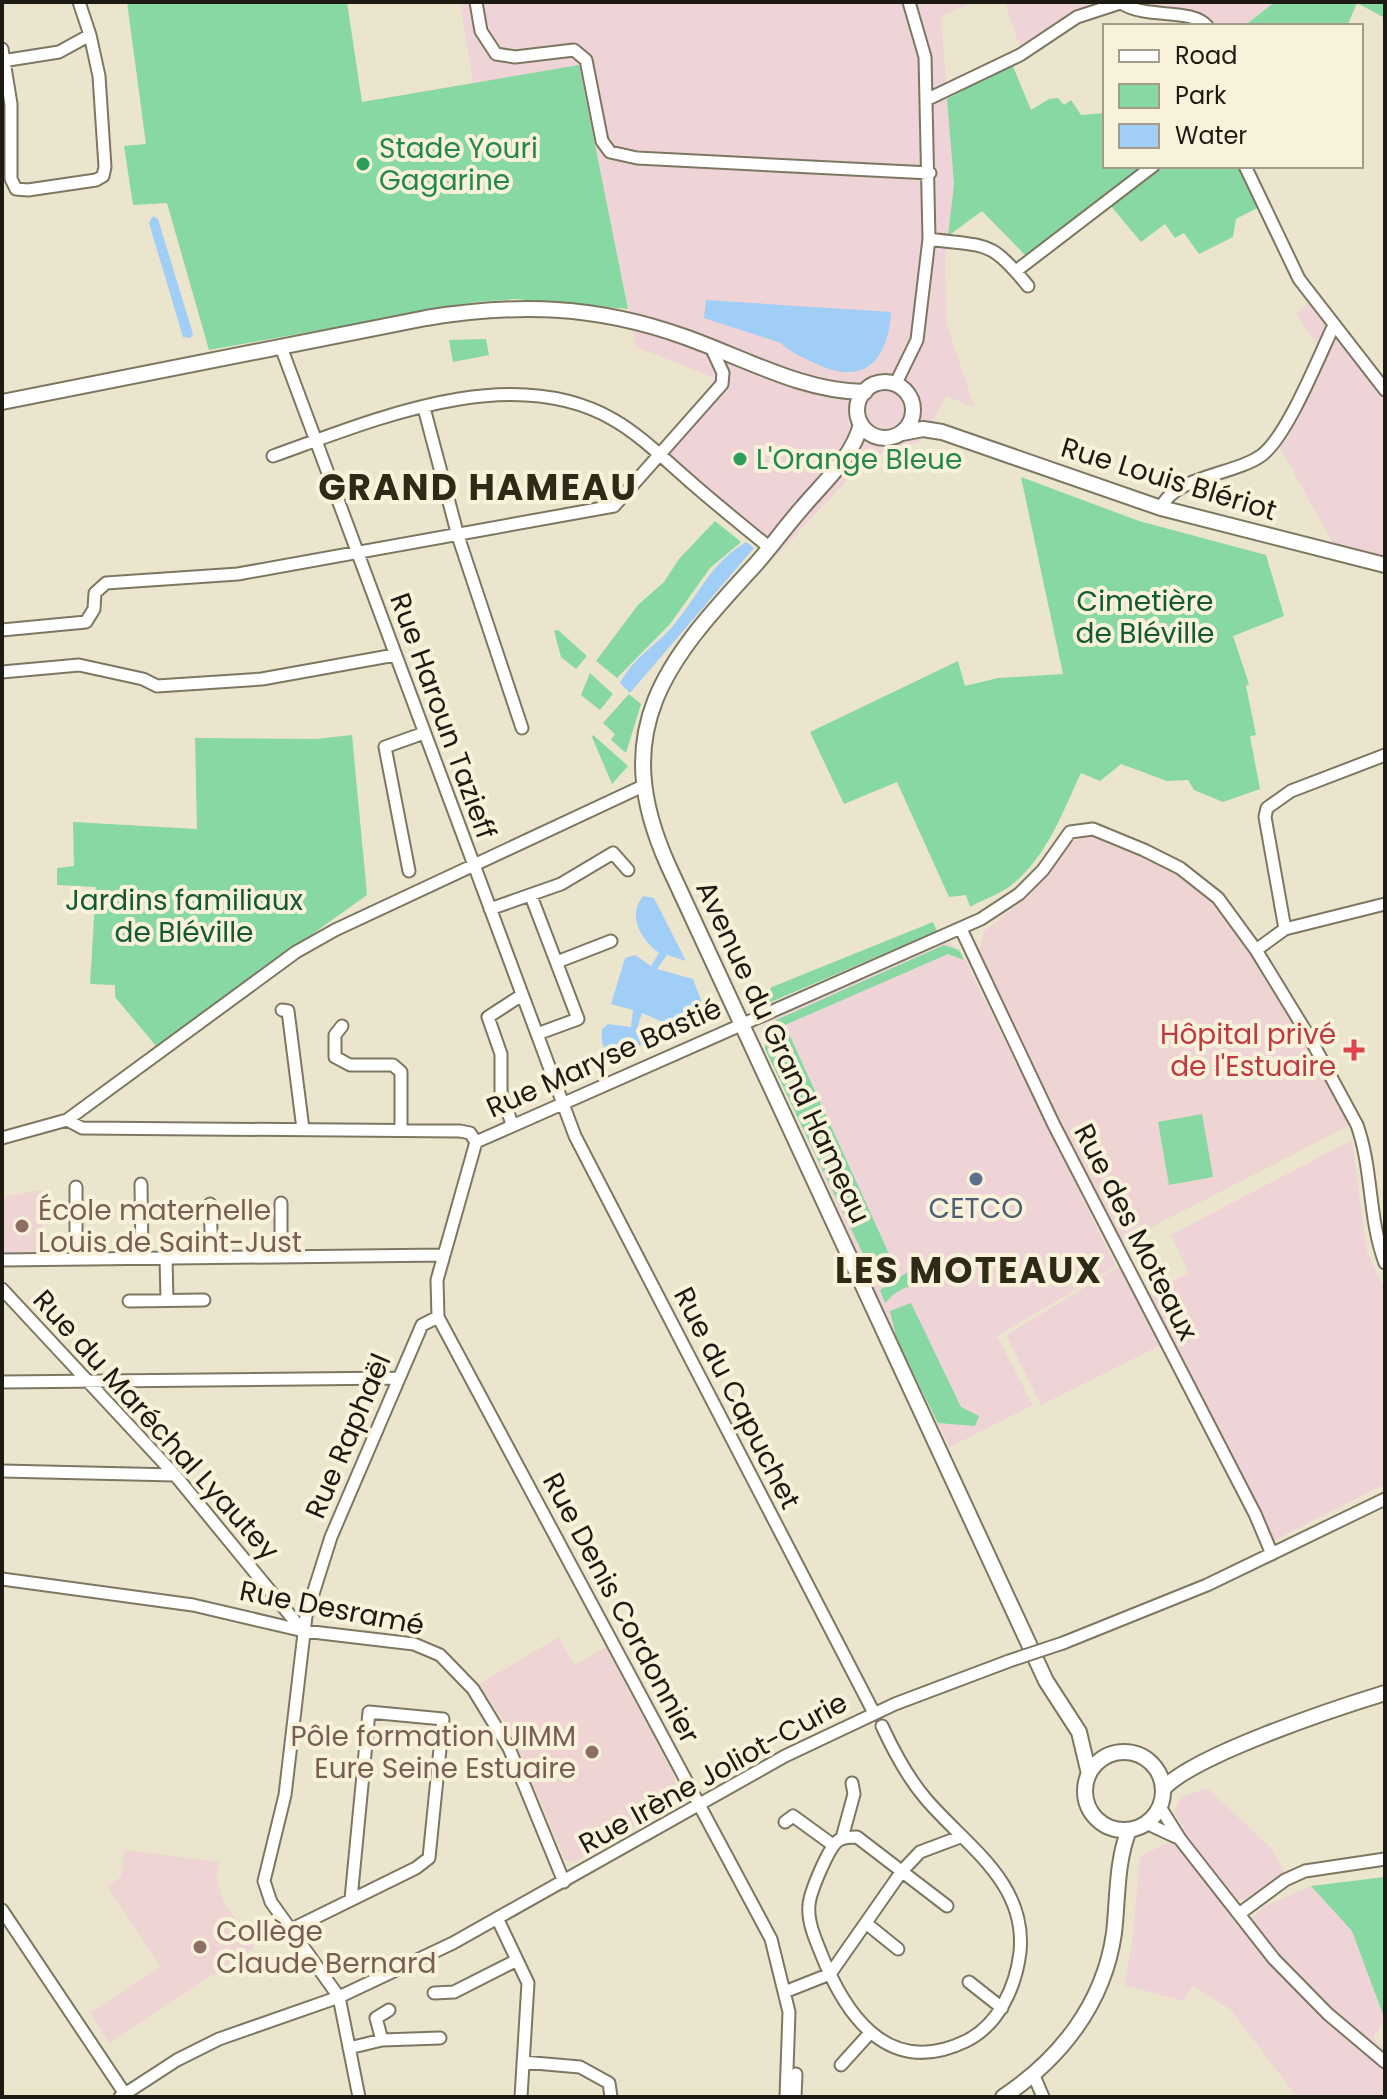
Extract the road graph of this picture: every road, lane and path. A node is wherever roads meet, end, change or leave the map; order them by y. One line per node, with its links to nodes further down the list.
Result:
1 (79, 2): 6 (street)
2 (476, 2): 11 (street)
3 (909, 2): 8 (street)
4 (1123, 3): 5 (street); 8 (street)
5 (1203, 24)
6 (90, 35): 7 (street); 7 (street)
7 (3, 57)
8 (928, 99): 11 (street)
9 (1150, 168): 13 (street)
10 (1246, 168): 15 (street)
11 (930, 173): 12 (street)
12 (929, 239): 13 (street); 18 (street)
13 (1016, 271): 14 (street)
14 (1028, 286)
15 (1334, 325): 20 (street); 33 (street)
16 (281, 347): 17 (main road); 22 (main road); 29 (street, Rue Haroun Tazieff)
17 (711, 347): 19 (main road); 30 (street)
18 (895, 385): 21 (main road); 24 (main road)
19 (827, 390): 21 (main road); 25 (main road)
20 (1385, 390)
21 (865, 392): 25 (main road)
22 (2, 402)
23 (424, 408): 29 (street); 30 (street); 34 (street)
24 (913, 412): 26 (main road, Rue Louis Blériot); 27 (main road)
25 (860, 420): 28 (main road); 32 (main road, Avenue du Grand Hameau)
26 (942, 432): 27 (main road, Rue Louis Blériot); 33 (main road, Rue Louis Blériot)
27 (902, 433): 28 (main road)
28 (880, 438): 32 (main road, Avenue du Grand Hameau)
29 (315, 441): 31 (street); 36 (street, Rue Haroun Tazieff)
30 (660, 455): 34 (street); 35 (street)
31 (273, 456)
32 (842, 461): 35 (main road, Avenue du Grand Hameau)
33 (1161, 508): 37 (main road, Rue Louis Blériot)
34 (458, 536): 36 (street); 41 (street)
35 (770, 548): 44 (main road, Avenue du Grand Hameau)
36 (358, 555): 38 (street); 39 (street, Rue Haroun Tazieff)
37 (1385, 565)
38 (2, 630)
39 (395, 655): 40 (street); 42 (street, Rue Haroun Tazieff)
40 (2, 672)
41 (522, 728)
42 (424, 733): 45 (street, Rue Haroun Tazieff); 47 (street)
43 (1385, 755): 52 (street)
44 (643, 786): 45 (street); 58 (main road, Avenue du Grand Hameau)
45 (473, 866): 50 (street, Rue Haroun Tazieff); 62 (street)
46 (628, 870): 48 (street)
47 (409, 871)
48 (531, 896): 50 (street); 55 (street)
49 (1385, 904): 52 (street)
50 (490, 909): 56 (street, Rue Haroun Tazieff)
51 (961, 929): 54 (street, Rue Maryse Bastié); 58 (street, Rue Maryse Bastié); 91 (street, Rue des Moteaux)
52 (1285, 929): 54 (street)
53 (611, 941): 55 (street)
54 (1256, 950): 79 (street, Rue Maryse Bastié)
55 (557, 962): 60 (street)
56 (522, 995): 60 (street, Rue Haroun Tazieff); 63 (street)
57 (282, 1010): 64 (street)
58 (742, 1024): 61 (street, Rue Maryse Bastié); 97 (main road, Avenue du Grand Hameau)
59 (342, 1026): 65 (street)
60 (537, 1034): 61 (street, Rue Haroun Tazieff)
61 (562, 1102): 63 (street, Rue Maryse Bastié); 95 (street, Rue du Capuchet)
62 (67, 1120): 64 (street, Rue Maryse Bastié); 66 (street)
63 (512, 1124): 67 (street, Rue Maryse Bastié)
64 (303, 1129): 65 (street, Rue Maryse Bastié)
65 (401, 1130): 67 (street, Rue Maryse Bastié)
66 (2, 1138)
67 (476, 1142): 72 (street, Rue Denis Cordonnier)
68 (141, 1184): 75 (street)
69 (76, 1187): 77 (street)
70 (281, 1203): 73 (street)
71 (210, 1204): 74 (street)
72 (443, 1255): 73 (street); 84 (street, Rue Denis Cordonnier)
73 (281, 1256): 74 (street)
74 (212, 1257): 76 (street)
75 (142, 1258): 76 (street); 77 (street)
76 (166, 1258): 81 (street)
77 (76, 1259): 78 (street)
78 (2, 1260)
79 (1385, 1263)
80 (2, 1289): 87 (street, Rue du Maréchal Lyautey)
81 (167, 1300): 82 (street); 83 (street)
82 (204, 1300)
83 (129, 1301)
84 (438, 1317): 85 (street, Rue Raphaël); 104 (street, Rue Denis Cordonnier)
85 (398, 1378): 87 (street); 93 (street, Rue Raphaël)
86 (2, 1382): 87 (street)
87 (92, 1383): 89 (street, Rue du Maréchal Lyautey)
88 (2, 1471): 89 (street)
89 (175, 1475): 93 (street, Rue du Maréchal Lyautey)
90 (1385, 1499): 91 (street, Rue Irène Joliot-Curie)
91 (1272, 1554): 95 (street, Rue Irène Joliot-Curie, bridge)
92 (2, 1579): 93 (street, Rue Desramé)
93 (304, 1631): 115 (street, Rue Desramé); 123 (street, Rue Raphaël)
94 (1385, 1693): 99 (main road)
95 (874, 1713): 104 (street, Rue Irène Joliot-Curie)
96 (882, 1726): 110 (street)
97 (1079, 1732): 98 (main road, Avenue du Grand Hameau); 101 (main road, Avenue du Grand Hameau)
98 (1110, 1754): 100 (main road, Avenue du Grand Hameau); 101 (main road)
99 (1212, 1758): 100 (main road); 103 (main road)
100 (1156, 1768): 103 (main road)
101 (1089, 1774): 108 (main road, Avenue du Grand Hameau)
102 (852, 1783): 112 (street)
103 (1163, 1789): 105 (main road)
104 (699, 1803): 115 (street, Rue Irène Joliot-Curie); 128 (street, Rue Denis Cordonnier)
105 (1160, 1807): 107 (main road); 111 (street)
106 (785, 1822): 112 (street)
107 (1146, 1823): 109 (main road); 111 (street)
108 (1109, 1827): 109 (main road); 116 (main road, Avenue du Grand Hameau)
109 (1129, 1830): 116 (main road, Avenue du Grand Hameau)
110 (960, 1837): 114 (street); 131 (street)
111 (1180, 1839): 120 (street)
112 (838, 1842): 114 (street); 126 (street)
113 (1385, 1859): 120 (street)
114 (902, 1871): 118 (street); 122 (street)
115 (564, 1882): 121 (street, Rue Irène Joliot-Curie)
116 (1117, 1892): 141 (main road, Avenue du Grand Hameau)
117 (351, 1899): 117 (street); 123 (street)
118 (947, 1906)
119 (2, 1910): 142 (street)
120 (1239, 1914): 139 (street)
121 (498, 1920): 125 (street); 130 (street, Rue Irène Joliot-Curie)
122 (867, 1924): 124 (street); 126 (street)
123 (290, 1930): 130 (street, Rue Raphaël)
124 (898, 1949)
125 (517, 1960): 129 (street); 138 (street)
126 (830, 1974): 128 (street); 133 (street)
127 (969, 1982): 131 (street)
128 (787, 1991): 134 (street, Rue Denis Cordonnier)
129 (434, 1993)
130 (339, 1997): 137 (street); 142 (street, Rue Irène Joliot-Curie)
131 (1002, 2008): 133 (street)
132 (389, 2010): 136 (street)
133 (869, 2034): 140 (street)
134 (791, 2035): 146 (street, Rue Denis Cordonnier); 147 (street)
135 (440, 2038): 136 (street)
136 (382, 2040): 137 (street)
137 (349, 2048): 143 (street)
138 (523, 2062): 144 (street); 145 (street)
139 (1385, 2062)
140 (841, 2065)
141 (1034, 2076): 148 (main road, Avenue du Grand Hameau); 149 (street)
142 (124, 2096)
143 (359, 2097)
144 (521, 2097)
145 (611, 2097)
146 (786, 2097)
147 (795, 2097)
148 (1004, 2097)
149 (1043, 2097)

